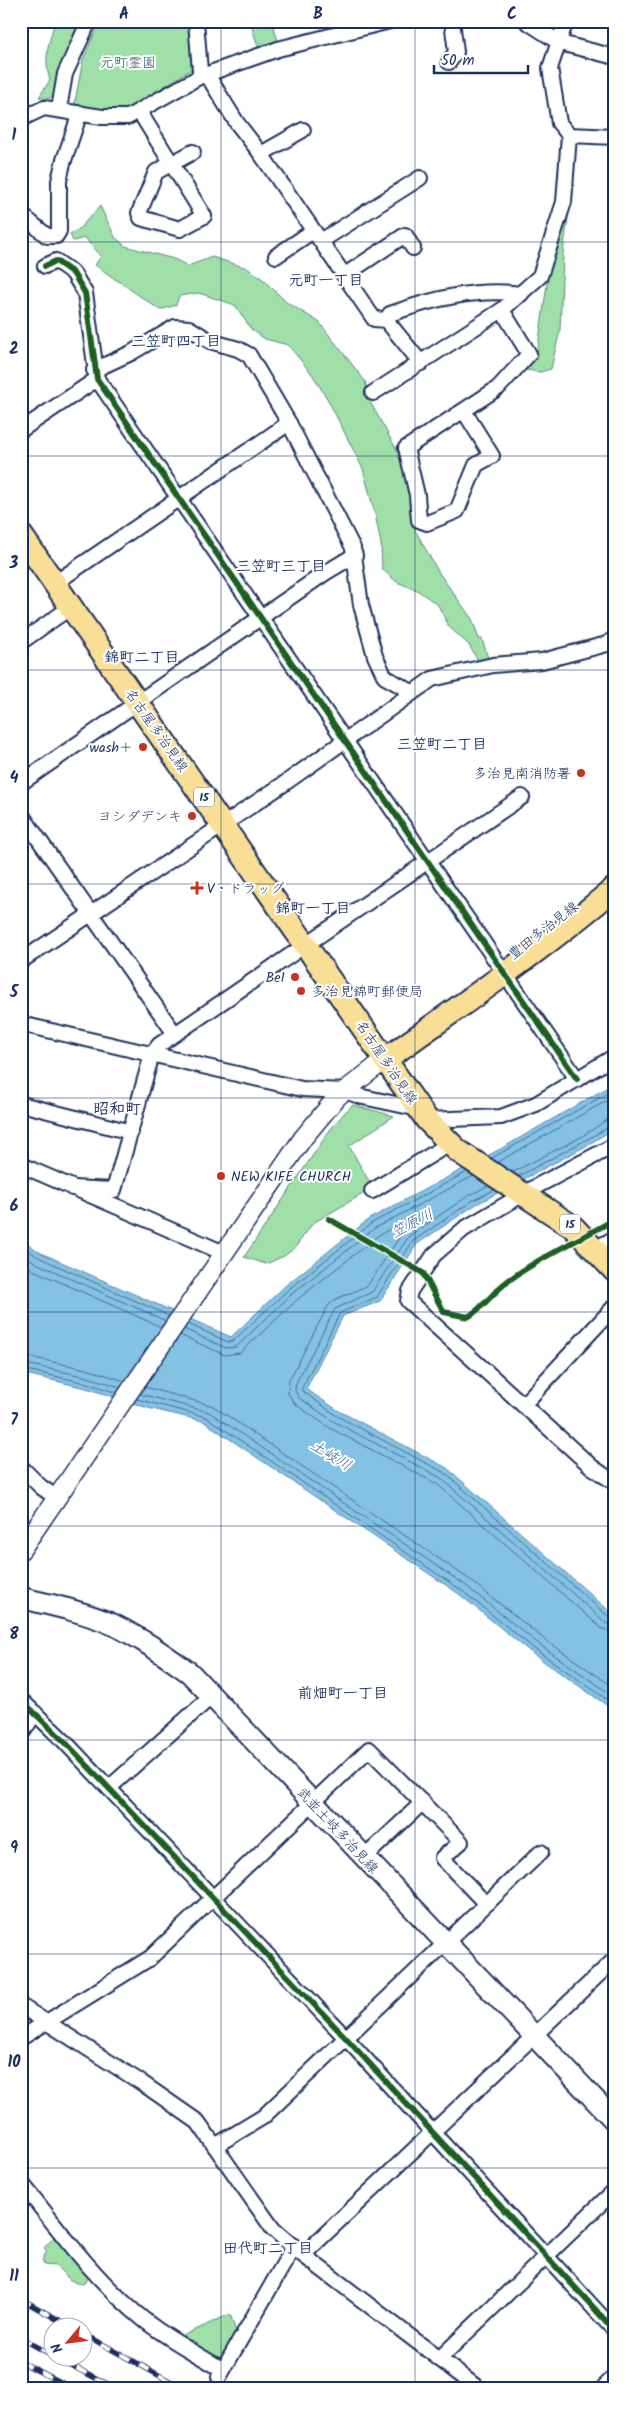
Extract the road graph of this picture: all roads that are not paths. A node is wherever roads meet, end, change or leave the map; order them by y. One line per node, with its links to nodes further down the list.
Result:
1 (89, 21): 11 (street)
2 (196, 21): 10 (street)
3 (390, 21): 10 (street)
4 (452, 21): 9 (street)
5 (526, 21): 7 (street)
6 (566, 21): 7 (street)
7 (560, 43): 8 (street); 16 (street)
8 (615, 58)
9 (449, 62)
10 (204, 75): 12 (street); 19 (street)
11 (59, 109): 13 (street); 14 (street)
12 (139, 111): 14 (street); 20 (street)
13 (23, 113)
14 (80, 113): 22 (street)
15 (303, 130): 19 (street)
16 (569, 135): 17 (street); 28 (street)
17 (615, 138)
18 (193, 152): 20 (street)
19 (262, 154): 23 (street)
20 (171, 164): 20 (street)
21 (420, 178): 23 (street)
22 (21, 214)
23 (317, 236): 25 (street); 27 (street)
24 (413, 248): 27 (street)
25 (276, 256)
26 (45, 266): 32 (street)
27 (345, 275): 30 (street)
28 (521, 294): 29 (street); 30 (street)
29 (502, 310): 31 (street); 34 (street)
30 (386, 320): 31 (street)
31 (421, 364): 33 (street)
32 (96, 374): 35 (street); 36 (street); 37 (street)
33 (373, 393)
34 (464, 411): 34 (street)
35 (289, 423): 37 (street); 39 (street)
36 (21, 430)
37 (179, 498): 40 (street); 42 (street)
38 (21, 534): 40 (main road, 名古屋多治見線 / 15)
39 (355, 555): 42 (street); 45 (street)
40 (55, 583): 41 (main road, 名古屋多治見線 / 15)
41 (71, 607): 44 (street); 46 (main road, 名古屋多治見線 / 15)
42 (261, 618): 46 (street); 47 (street)
43 (615, 638): 45 (street)
44 (21, 642)
45 (412, 692): 47 (street)
46 (138, 703): 48 (street); 51 (main road, 名古屋多治見線 / 15)
47 (345, 740): 51 (street); 52 (street)
48 (21, 784)
49 (522, 797): 52 (street)
50 (21, 814): 54 (street)
51 (222, 823): 54 (street); 55 (main road, 名古屋多治見線 / 15)
52 (428, 862): 55 (street); 57 (street)
53 (615, 888): 57 (main road, 豊田多治見線)
54 (90, 913): 56 (street); 59 (street)
55 (306, 945): 59 (street); 62 (main road, 名古屋多治見線 / 15)
56 (21, 962)
57 (506, 975): 62 (main road, 豊田多治見線); 63 (street)
58 (21, 1024): 60 (street)
59 (175, 1034): 60 (street)
60 (152, 1054): 64 (street); 67 (street)
61 (615, 1056): 63 (street)
62 (386, 1059): 64 (street); 66 (main road, 名古屋多治見線 / 15)
63 (577, 1080): 66 (street)
64 (344, 1090): 66 (street); 76 (street)
65 (21, 1104): 67 (street)
66 (423, 1114): 69 (main road, 名古屋多治見線 / 15)
67 (131, 1132): 71 (street)
68 (615, 1145): 73 (street)
69 (454, 1148): 72 (street); 73 (main road, 名古屋多治見線 / 15)
70 (21, 1165): 71 (street)
71 (72, 1188): 76 (street)
72 (372, 1191)
73 (520, 1193): 75 (main road, 名古屋多治見線 / 15); 79 (street)
74 (615, 1238): 75 (street)
75 (595, 1249): 77 (main road, 名古屋多治見線 / 15)
76 (221, 1257): 82 (street)
77 (615, 1271)
78 (615, 1306): 79 (street)
79 (523, 1405): 81 (street)
80 (21, 1467): 82 (street)
81 (615, 1484)
82 (61, 1493): 83 (street)
83 (21, 1550)
84 (21, 1598): 85 (main road, 武並土岐多治見線)
85 (213, 1696): 89 (street); 90 (main road, 武並土岐多治見線)
86 (21, 1700): 87 (street)
87 (35, 1713): 88 (street); 89 (street)
88 (21, 1735)
89 (109, 1788): 94 (street)
90 (312, 1802): 91 (street); 93 (main road, 武並土岐多治見線); 94 (street)
91 (423, 1802): 93 (street); 95 (street)
92 (541, 1852): 95 (street)
93 (364, 1858): 96 (main road, 武並土岐多治見線)
94 (211, 1898): 99 (street); 102 (street)
95 (486, 1904): 96 (street)
96 (445, 1943): 100 (main road, 武並土岐多治見線); 102 (street)
97 (615, 1959): 100 (street)
98 (21, 2006): 99 (street)
99 (46, 2022): 101 (street); 105 (street)
100 (533, 2036): 103 (main road, 武並土岐多治見線); 104 (street)
101 (21, 2038)
102 (346, 2038): 104 (street); 105 (street)
103 (615, 2121)
104 (432, 2132): 108 (street); 109 (street)
105 (215, 2146): 108 (street)
106 (21, 2182): 108 (street)
107 (615, 2190): 109 (street)
108 (299, 2251): 111 (street)
109 (545, 2257): 110 (street); 111 (street)
110 (615, 2332)
111 (439, 2359): 113 (street)
112 (615, 2376): 114 (street)
113 (479, 2389)
114 (602, 2389)

